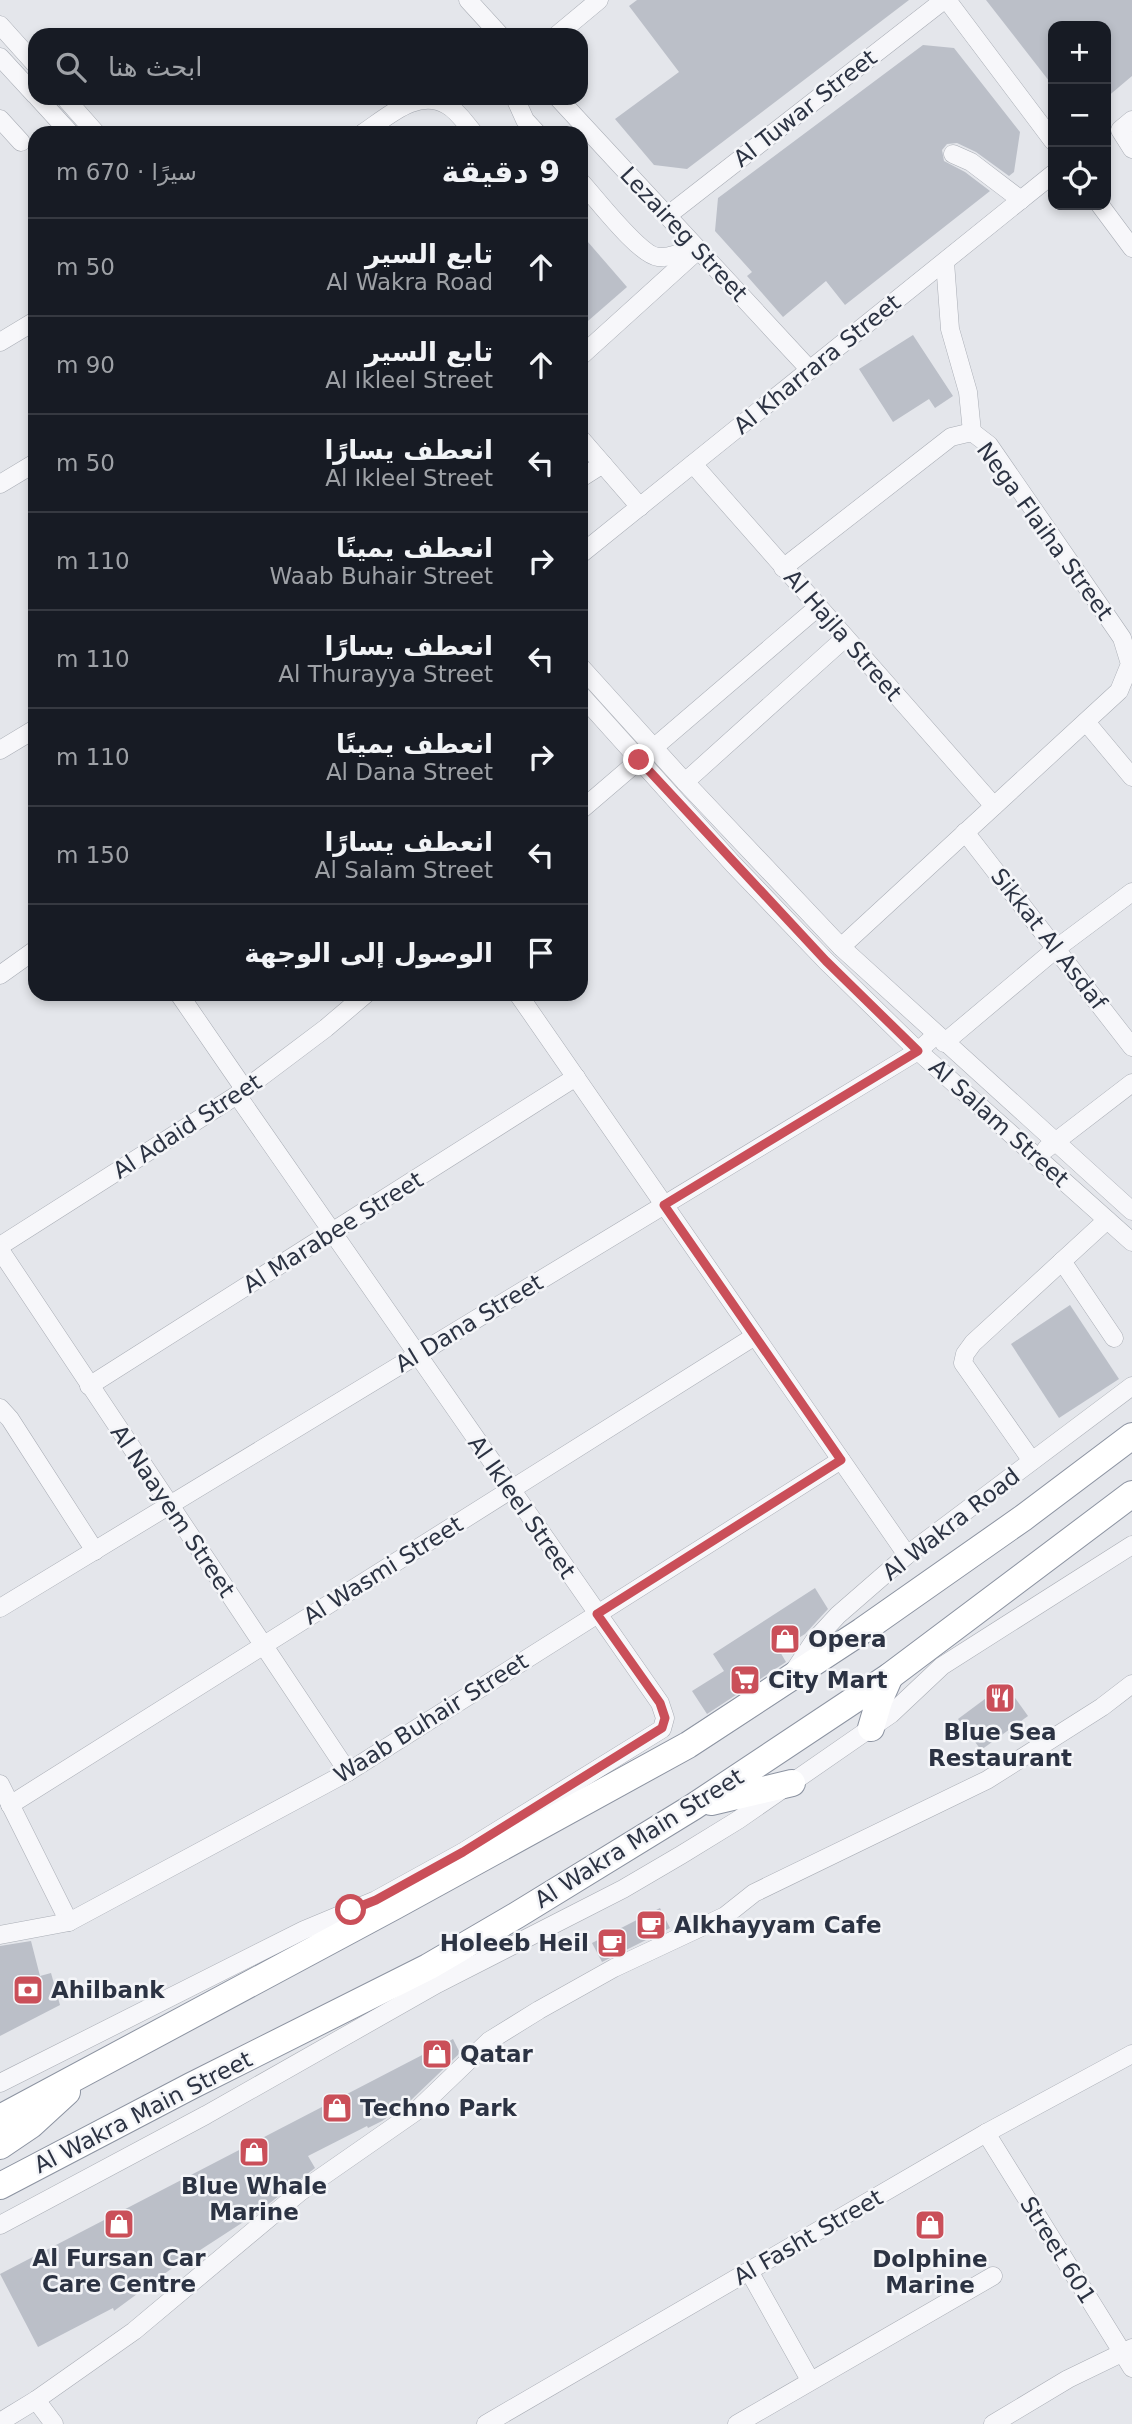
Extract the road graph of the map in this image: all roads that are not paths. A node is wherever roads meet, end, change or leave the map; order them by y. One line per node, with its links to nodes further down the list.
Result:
1 (468, 0): 5 (street)
2 (599, 0): 6 (street)
3 (946, 0): 25 (street); 33 (street, Al Tuwar Street)
4 (0, 25): 7 (street)
5 (494, 28)
6 (565, 28)
7 (28, 56)
8 (0, 57): 9 (street)
9 (28, 88)
10 (44, 105): 18 (street)
11 (71, 105): 19 (street)
12 (407, 105): 20 (street)
13 (447, 105): 21 (street)
14 (518, 105): 22 (street)
15 (564, 105): 23 (street, Lezaireg Street)
16 (0, 120): 26 (street)
17 (1132, 120): 27 (street)
18 (63, 126)
19 (90, 126)
20 (374, 126)
21 (467, 126)
22 (530, 126)
23 (584, 126)
24 (588, 130): 33 (street, Lezaireg Street)
25 (1048, 134)
26 (21, 142)
27 (1132, 149)
28 (953, 155): 31 (street)
29 (1048, 178): 31 (street, Al Kharrara Street)
30 (588, 190): 34 (street)
31 (1021, 200): 36 (street, Al Kharrara Street)
32 (1104, 210): 35 (street)
33 (667, 216): 34 (street, Lezaireg Street)
34 (697, 248): 39 (street); 40 (street, Lezaireg Street)
35 (1132, 248)
36 (945, 262): 40 (street, Al Kharrara Street); 41 (street)
37 (28, 324): 38 (street)
38 (0, 342)
39 (588, 349)
40 (810, 370): 44 (street, Al Kharrara Street)
41 (972, 432): 50 (street, Nega Flaiha Street); 55 (street, Nega Flaiha Street)
42 (588, 447): 43 (street)
43 (603, 464): 46 (street); 48 (street)
44 (693, 464): 48 (street, Al Kharrara Street); 50 (street, Al Hajla Street)
45 (28, 467): 47 (street)
46 (588, 474)
47 (0, 484)
48 (640, 507): 49 (street, Al Kharrara Street)
49 (588, 549)
50 (783, 568): 51 (street, Al Hajla Street)
51 (818, 607): 52 (street, Al Hajla Street); 57 (street)
52 (845, 638): 61 (street); 63 (street, Al Hajla Street)
53 (588, 675): 57 (street, Al Salam Street)
54 (588, 703): 59 (street, Al Salam Street)
55 (1086, 722): 60 (street); 63 (street, Nega Flaiha Street)
56 (28, 733): 58 (street)
57 (653, 747): 59 (street); 61 (street, Al Salam Street)
58 (0, 750)
59 (639, 760): 62 (street); 75 (street, Al Salam Street)
60 (1132, 778)
61 (685, 782): 66 (street, Al Salam Street)
62 (588, 804)
63 (994, 806): 64 (street, Nega Flaiha Street)
64 (965, 832): 66 (street, Nega Flaiha Street); 67 (street, Sikkat Al Asdaf)
65 (1132, 892): 67 (street, Al Dana Street)
66 (841, 947): 73 (street, Al Salam Street)
67 (1057, 948): 73 (street, Al Dana Street); 74 (street, Sikkat Al Asdaf)
68 (28, 955): 69 (street)
69 (0, 975)
70 (183, 1001): 78 (street, Al Ikleel Street)
71 (358, 1001): 78 (street, Al Adaid Street)
72 (523, 1001): 76 (street)
73 (940, 1039): 75 (street, Al Dana Street); 79 (street, Al Salam Street)
74 (1132, 1047)
75 (918, 1051): 80 (street, Al Salam Street); 81 (street, Al Dana Street)
76 (576, 1077): 81 (street); 84 (street, Al Marabee Street)
77 (1132, 1083): 79 (street)
78 (241, 1093): 84 (street, Al Ikleel Street); 86 (street, Al Adaid Street)
79 (1055, 1143): 80 (street); 82 (street, Al Salam Street)
80 (1037, 1155): 83 (street, Al Salam Street)
81 (664, 1205): 88 (street); 90 (street, Al Dana Street)
82 (1132, 1211)
83 (1107, 1220): 85 (street, Al Salam Street); 87 (street)
84 (332, 1232): 90 (street, Al Ikleel Street); 91 (street, Al Marabee Street)
85 (1132, 1242)
86 (0, 1248): 91 (street, Al Naayem Street)
87 (1062, 1261): 89 (street); 97 (street)
88 (755, 1335): 96 (street); 99 (street, Al Wasmi Street)
89 (1114, 1338)
90 (417, 1355): 99 (street, Al Ikleel Street); 101 (street, Al Dana Street)
91 (89, 1386): 101 (street, Al Naayem Street)
92 (1132, 1386): 97 (street, Al Wakra Road)
93 (0, 1408): 103 (street)
94 (1132, 1421): 98 (street)
95 (1132, 1436): 98 (highway)
96 (841, 1460): 104 (street); 106 (street, Waab Buhair Street)
97 (1032, 1461): 104 (street, Al Wakra Road)
98 (1076, 1480): 109 (highway)
99 (510, 1490): 106 (street, Al Ikleel Street); 107 (street, Al Wasmi Street)
100 (1128, 1498): 108 (highway, Al Wakra Main Street)
101 (170, 1505): 103 (street, Al Dana Street); 107 (street, Al Naayem Street)
102 (1132, 1545): 111 (street, Al Wakra Main Street)
103 (95, 1551): 105 (street, Al Dana Street)
104 (907, 1555): 109 (street, Al Wakra Road)
105 (0, 1608)
106 (597, 1614): 112 (street, Waab Buhair Street); 115 (street, Al Ikleel Street)
107 (263, 1646): 112 (street, Al Naayem Street); 117 (street, Al Wasmi Street)
108 (890, 1676): 111 (highway); 118 (highway, Al Wakra Main Street)
109 (789, 1681): 116 (highway)
110 (1132, 1685): 133 (street)
111 (871, 1728): 113 (street, Al Wakra Main Street)
112 (348, 1772): 119 (street, Waab Buhair Street)
113 (792, 1783): 118 (highway); 128 (street, Al Wakra Main Street)
114 (0, 1784): 117 (street)
115 (567, 1789): 116 (highway); 123 (street, Al Ikleel Street)
116 (601, 1792): 122 (highway)
117 (10, 1805): 119 (street)
118 (693, 1807): 127 (highway, Al Wakra Main Street)
119 (69, 1922): 120 (street, Waab Buhair Street)
120 (0, 1935)
121 (1132, 2054): 125 (street, Al Fasht Street)
122 (90, 2068): 124 (highway); 126 (highway)
123 (0, 2083)
124 (0, 2118)
125 (986, 2133): 129 (street, Al Fasht Street); 131 (street, Street 601)
126 (0, 2146)
127 (0, 2186)
128 (0, 2225)
129 (749, 2271): 132 (street); 136 (street, Al Fasht Street)
130 (993, 2276): 132 (street)
131 (1129, 2356): 138 (street)
132 (810, 2380): 137 (street)
133 (36, 2400): 134 (street); 135 (street)
134 (0, 2422)
135 (54, 2424)
136 (486, 2424)
137 (737, 2424)
138 (993, 2424)

